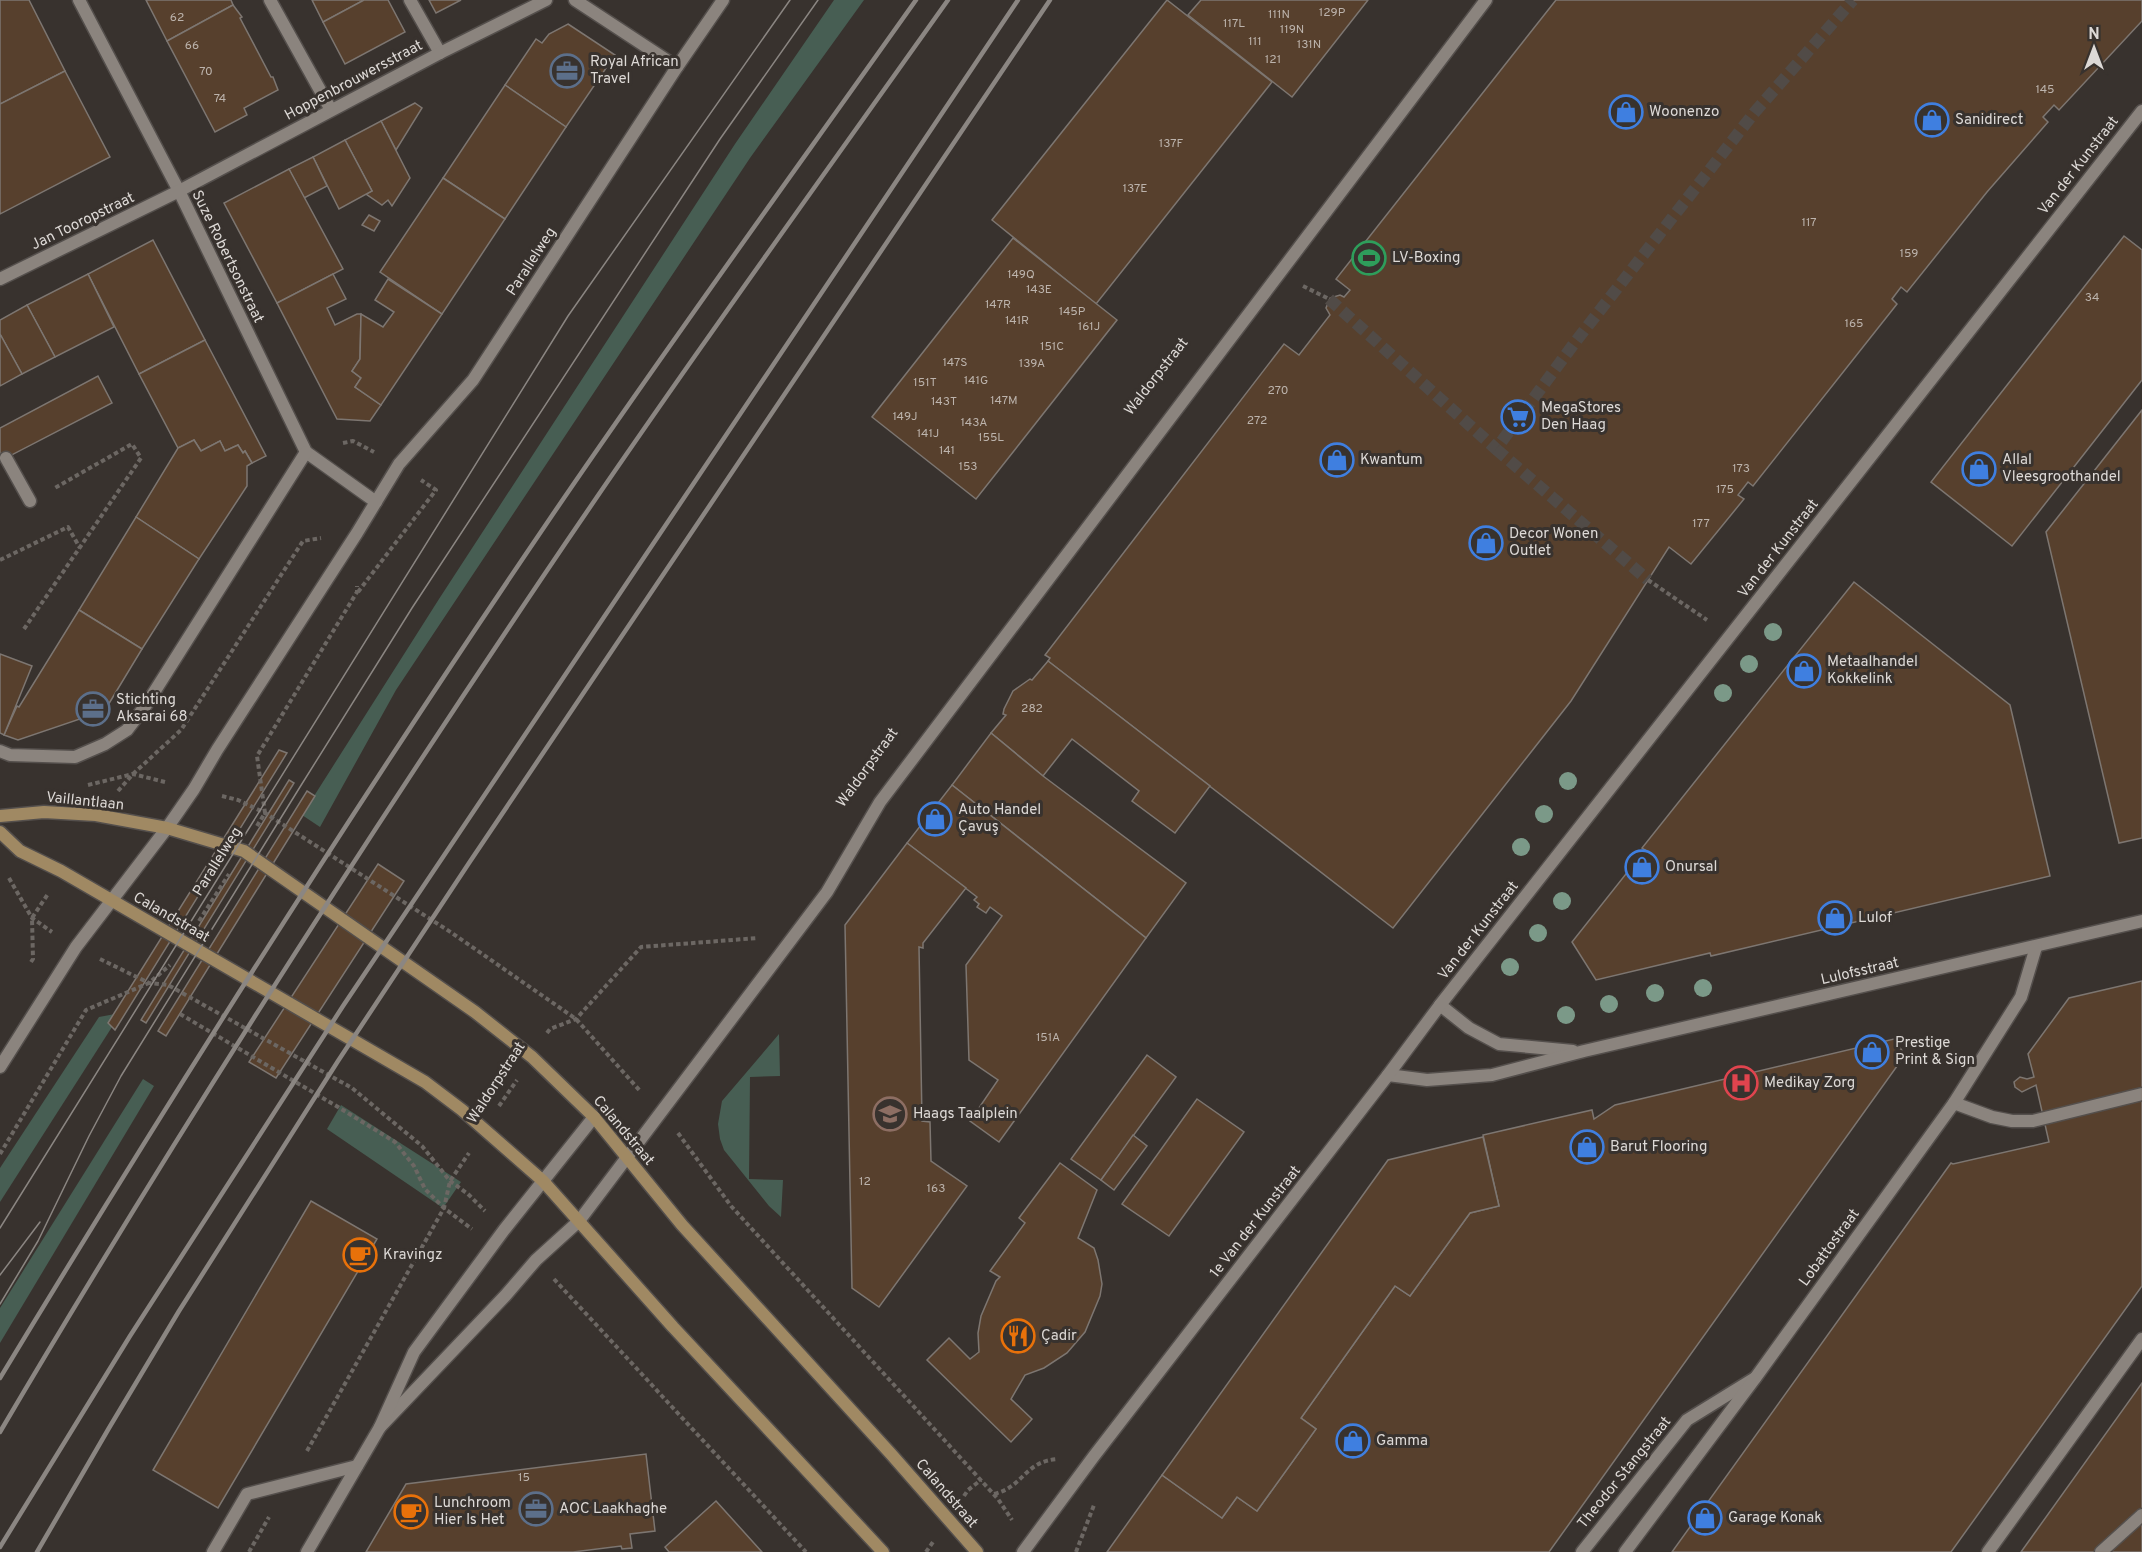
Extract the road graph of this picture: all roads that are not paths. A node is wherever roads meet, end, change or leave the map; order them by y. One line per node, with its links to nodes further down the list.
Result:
1 (79, 0): 12 (street, Suze Robertsonstraat)
2 (270, 0): 10 (street)
3 (410, 0): 8 (street)
4 (546, 0): 8 (street, Hoppenbrouwersstraat)
5 (575, 0): 9 (street)
6 (723, 0): 9 (street, Parallelweg)
7 (1486, 0): 32 (street, Waldorpstraat)
8 (440, 53): 10 (street, Hoppenbrouwersstraat)
9 (676, 67): 17 (street, Parallelweg)
10 (331, 110): 12 (street, Hoppenbrouwersstraat)
11 (2142, 111): 25 (street, Van der Kunstraat)
12 (179, 191): 13 (street, Jan Tooropstraat); 14 (street, Suze Robertsonstraat)
13 (0, 279)
14 (306, 452): 17 (street, Suze Robertsonstraat); 18 (street)
15 (6, 458): 16 (street)
16 (30, 501)
17 (376, 502): 20 (street, Parallelweg)
18 (0, 752)
19 (0, 816): 20 (main road, Vaillantlaan)
20 (167, 828): 22 (street, Parallelweg); 31 (main road, Calandstraat)
21 (0, 832): 22 (main road)
22 (112, 902): 27 (street, Parallelweg); 33 (main road, Calandstraat)
23 (2142, 921): 24 (street, Lulofsstraat)
24 (2036, 947): 26 (street, Lulofsstraat); 30 (street, Lobattostraat)
25 (1440, 1005): 26 (street, Lulofsstraat); 28 (street, 1e Van der Kunstraat)
26 (1584, 1052): 28 (street, Lulofsstraat)
27 (0, 1068)
28 (1388, 1075): 40 (street, 1e Van der Kunstraat)
29 (2142, 1094): 30 (street)
30 (1954, 1103): 36 (street, Lobattostraat)
31 (594, 1117): 32 (main road, Calandstraat); 33 (street, Waldorpstraat)
32 (626, 1158): 34 (street, Waldorpstraat); 44 (main road, Calandstraat)
33 (543, 1181): 34 (main road, Calandstraat); 37 (street, Waldorpstraat)
34 (579, 1221): 37 (street, Waldorpstraat); 43 (main road, Calandstraat)
35 (2142, 1340): 47 (street)
36 (1756, 1377): 45 (street, Theodor Stangstraat); 46 (street, Lobattostraat)
37 (380, 1427): 38 (street, Waldorpstraat)
38 (357, 1466): 41 (street); 42 (street, Waldorpstraat)
39 (2142, 1515): 48 (street)
40 (1026, 1548)
41 (213, 1552)
42 (307, 1552)
43 (883, 1552)
44 (977, 1552)
45 (1581, 1552)
46 (1625, 1552)
47 (1988, 1552)
48 (2100, 1552)

